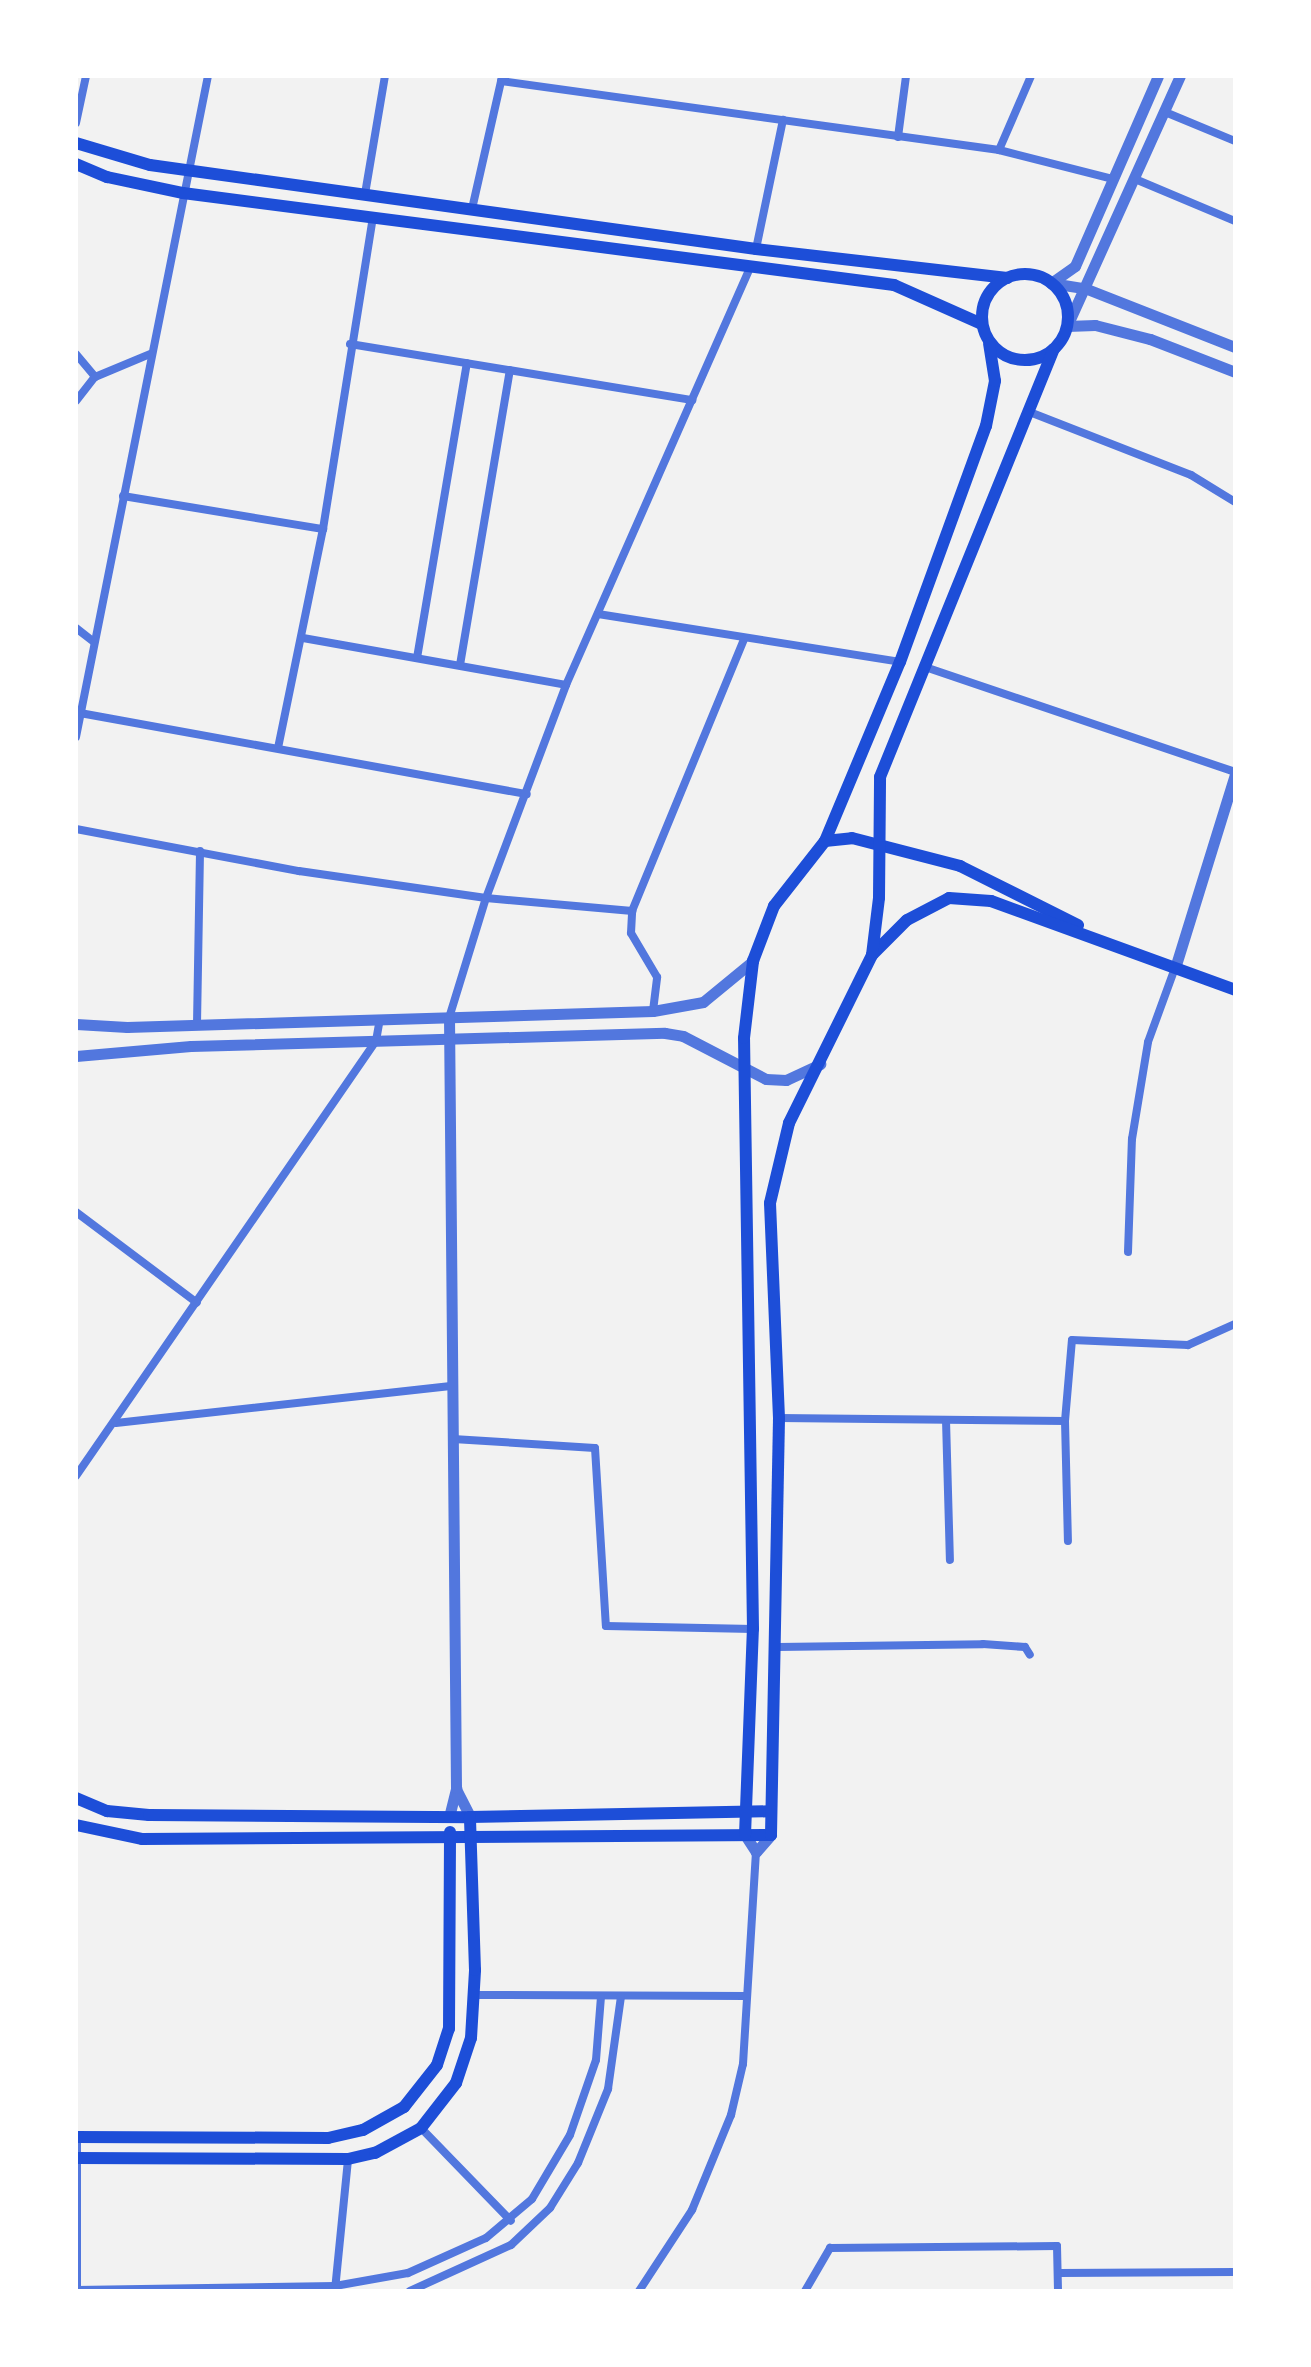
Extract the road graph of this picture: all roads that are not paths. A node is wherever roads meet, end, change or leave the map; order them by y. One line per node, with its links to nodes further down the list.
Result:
1 (86, 76): 13 (street)
2 (208, 76): 19 (street)
3 (385, 76): 23 (street)
4 (906, 76): 14 (street)
5 (1024, 76): 10 (street)
6 (1031, 76): 10 (street)
7 (1158, 76): 20 (street)
8 (1180, 76): 11 (street)
9 (501, 79): 12 (street); 24 (street)
10 (1021, 98): 17 (street)
11 (1165, 112): 15 (street); 21 (street)
12 (783, 120): 14 (street); 27 (street)
13 (76, 123)
14 (898, 137): 17 (street)
15 (1235, 141)
16 (76, 143): 19 (main road)
17 (999, 150): 20 (street)
18 (76, 164): 22 (main road)
19 (188, 169): 22 (street); 23 (main road)
20 (1113, 179): 30 (street)
21 (1135, 179): 26 (street); 31 (street)
22 (183, 193): 25 (main road); 39 (street)
23 (365, 194): 24 (main road)
24 (472, 209): 27 (main road)
25 (373, 218): 28 (main road); 35 (street)
26 (1235, 221)
27 (756, 249): 29 (main road)
28 (750, 267): 32 (main road); 44 (street)
29 (1007, 278): 30 (main road); 32 (main road)
30 (1051, 283): 31 (street); 33 (main road)
31 (1087, 289): 33 (street); 36 (street)
32 (982, 324): 34 (main road)
33 (1067, 326): 37 (main road); 42 (street)
34 (989, 343): 37 (main road); 56 (main road)
35 (350, 344): 40 (street); 49 (street)
36 (1235, 347)
37 (1054, 349): 46 (main road)
38 (76, 354): 43 (street)
39 (150, 354): 43 (street); 47 (street)
40 (467, 363): 41 (street); 55 (street)
41 (510, 370): 44 (street); 57 (street)
42 (1235, 372)
43 (95, 377): 45 (street)
44 (692, 400): 50 (street)
45 (76, 401)
46 (1027, 411): 48 (street); 58 (main road)
47 (123, 496): 49 (street); 54 (street)
48 (1235, 502)
49 (323, 529): 52 (street)
50 (598, 614): 53 (street); 59 (street)
51 (76, 628): 54 (street)
52 (303, 638): 55 (street); 62 (street)
53 (744, 639): 56 (street); 70 (street)
54 (94, 642): 60 (street)
55 (417, 658): 57 (street)
56 (900, 662): 66 (main road)
57 (460, 665): 59 (street)
58 (928, 668): 63 (street); 67 (main road)
59 (566, 685): 64 (street)
60 (80, 713): 61 (street); 62 (street)
61 (76, 737)
62 (278, 748): 64 (street)
63 (1235, 773): 74 (street)
64 (527, 794): 69 (street)
65 (76, 829): 68 (street)
66 (825, 841): 67 (main road); 73 (main road)
67 (880, 846): 71 (main road); 72 (main road)
68 (200, 851): 69 (street); 80 (street)
69 (486, 898): 70 (street); 77 (street)
70 (632, 911): 76 (street)
71 (1116, 947): 72 (main road); 74 (main road)
72 (872, 955): 84 (main road)
73 (753, 961): 76 (street); 85 (main road)
74 (1175, 968): 75 (main road); 87 (street)
75 (1235, 990)
76 (653, 1011): 77 (street)
77 (449, 1018): 78 (street); 81 (street)
78 (380, 1019): 80 (street); 82 (street)
79 (76, 1024): 80 (street)
80 (197, 1024)
81 (449, 1040): 82 (street); 85 (street); 90 (street)
82 (376, 1041): 83 (street); 88 (street)
83 (76, 1056)
84 (820, 1063): 85 (street); 91 (main road)
85 (745, 1068): 99 (main road)
86 (76, 1212): 88 (street)
87 (1128, 1252)
88 (197, 1303): 94 (street)
89 (1235, 1324): 93 (street)
90 (453, 1386): 94 (street); 95 (street)
91 (779, 1418): 92 (street); 100 (main road)
92 (946, 1420): 93 (street); 98 (street)
93 (1065, 1421): 97 (street)
94 (116, 1423): 96 (street)
95 (453, 1439): 99 (street); 102 (street)
96 (76, 1476)
97 (1068, 1541)
98 (950, 1560)
99 (753, 1629): 105 (main road)
100 (778, 1647): 101 (street); 104 (main road)
101 (1030, 1655)
102 (456, 1788): 106 (street); 107 (street)
103 (76, 1798): 106 (main road)
104 (771, 1811): 105 (main road); 110 (main road)
105 (744, 1812): 107 (main road); 109 (main road)
106 (449, 1817): 107 (main road); 111 (main road)
107 (470, 1817): 112 (main road)
108 (76, 1825): 111 (main road)
109 (745, 1835): 110 (main road); 112 (main road); 113 (street)
110 (771, 1835): 113 (street)
111 (450, 1837): 112 (main road); 120 (main road)
112 (472, 1838): 114 (main road)
113 (756, 1852): 115 (street)
114 (475, 1995): 116 (street); 118 (main road)
115 (746, 1996): 117 (street); 130 (street)
116 (601, 1997): 117 (street); 124 (street)
117 (621, 1997): 129 (street)
118 (421, 2128): 123 (main road); 124 (street)
119 (76, 2137): 120 (main road); 121 (street)
120 (328, 2138): 122 (main road)
121 (76, 2158): 122 (main road); 128 (street)
122 (329, 2159): 123 (main road)
123 (348, 2159): 127 (street)
124 (511, 2221): 127 (street)
125 (1235, 2272): 126 (street)
126 (1059, 2273): 131 (street); 132 (street)
127 (335, 2289): 128 (street)
128 (77, 2290)
129 (410, 2291)
130 (639, 2291)
131 (805, 2291)
132 (1058, 2291)

